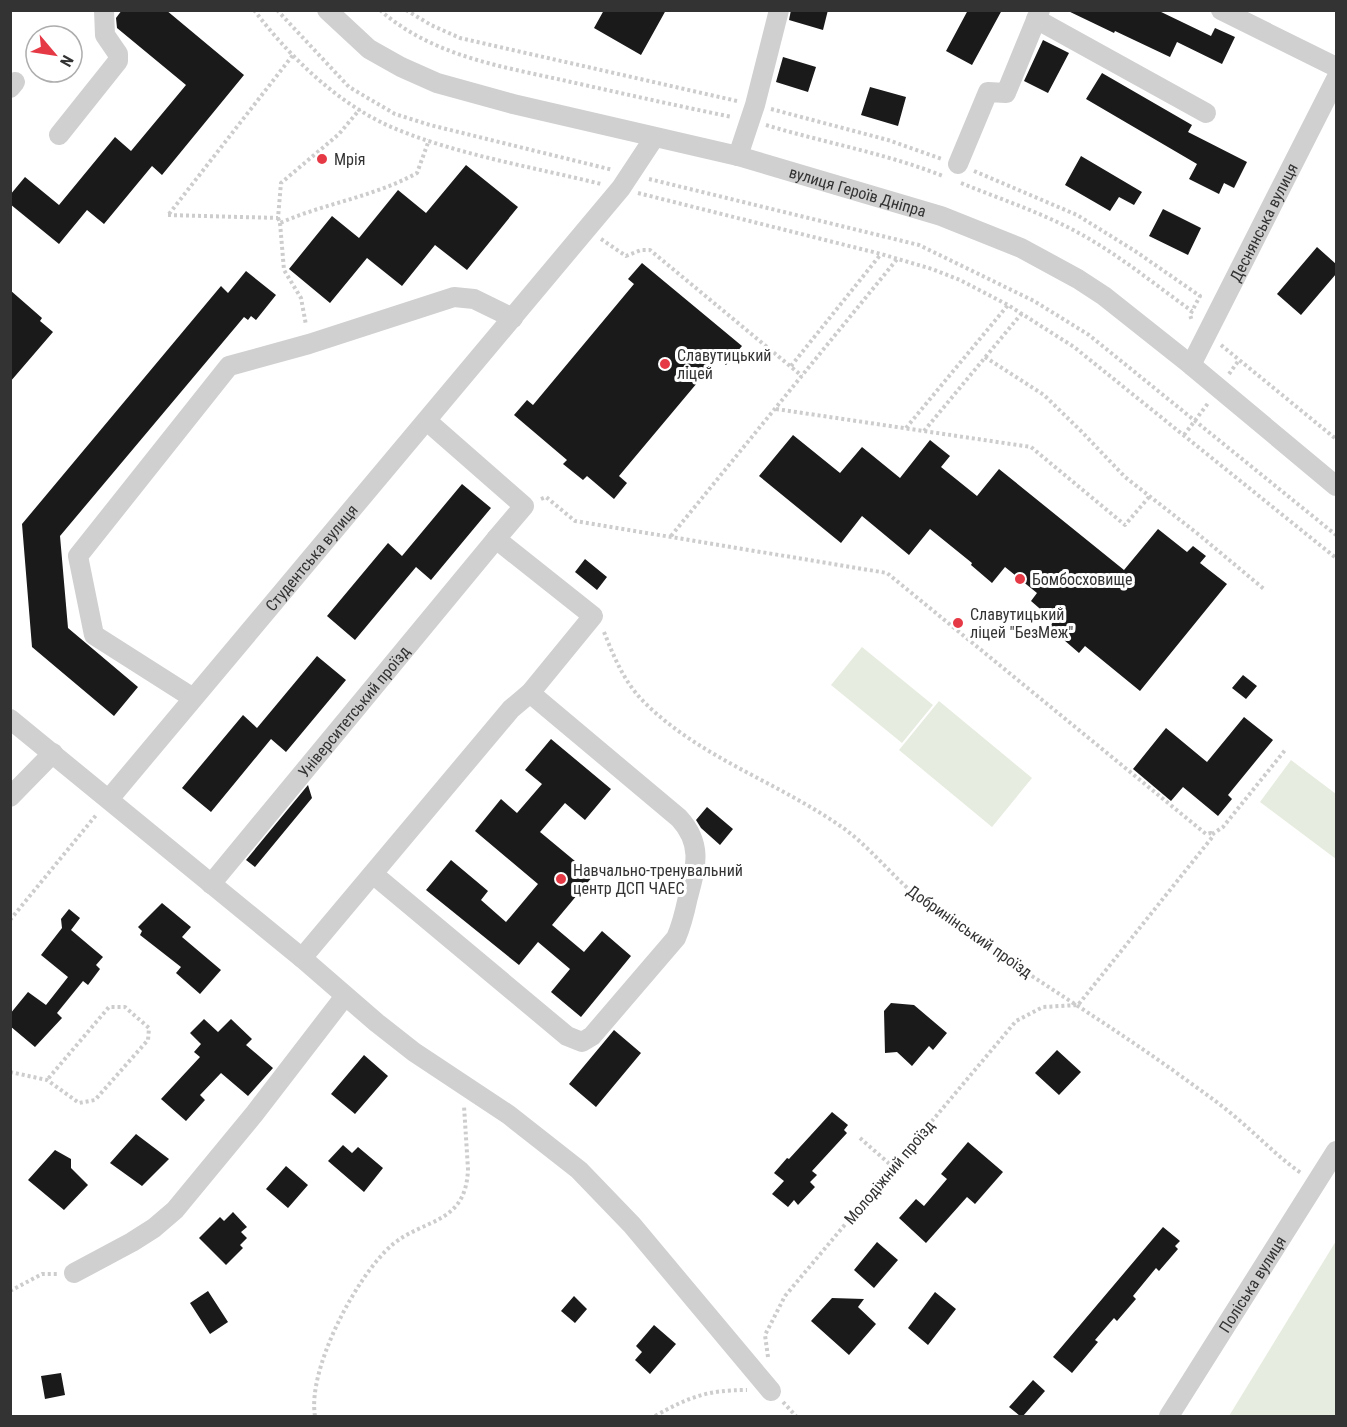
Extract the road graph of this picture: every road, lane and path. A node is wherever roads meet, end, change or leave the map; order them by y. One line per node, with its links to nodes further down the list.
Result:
1 (104, 10): 16 (street)
2 (254, 10): 10 (path)
3 (277, 10): 21 (path)
4 (327, 10): 17 (street, вулиця Героїв Дніпра)
5 (380, 10): 14 (path)
6 (406, 10): 14 (path)
7 (779, 10): 14 (street)
8 (1221, 10): 11 (street)
9 (1038, 15): 15 (street); 20 (street)
10 (292, 55): 13 (path); 22 (path)
11 (1336, 68)
12 (1336, 79): 31 (street, Деснянська вулиця)
13 (360, 109): 18 (path); 22 (path)
14 (753, 113): 19 (street); 20 (path); 20 (path)
15 (1206, 113)
16 (59, 135)
17 (654, 138): 19 (street, вулиця Героїв Дніпра); 21 (street, Студентська вулиця)
18 (429, 140): 21 (path); 23 (path)
19 (738, 156): 34 (street, вулиця Героїв Дніпра)
20 (955, 175): 28 (path); 28 (path)
21 (625, 181): 24 (street, Студентська вулиця); 25 (path); 45 (path)
22 (278, 218): 23 (path)
23 (280, 223): 32 (path)
24 (588, 228): 30 (street, Студентська вулиця); 35 (path)
25 (881, 254): 26 (path); 35 (path)
26 (898, 258): 27 (path); 36 (path)
27 (1008, 305): 29 (path); 39 (path)
28 (1192, 311): 31 (path)
29 (1022, 313): 33 (path); 48 (path)
30 (513, 318): 32 (street); 38 (street, Студентська вулиця)
31 (1208, 334): 34 (street, Деснянська вулиця); 41 (path)
32 (309, 344): 52 (street)
33 (985, 357): 40 (path); 43 (path)
34 (1191, 365): 42 (street, вулиця Героїв Дніпра)
35 (791, 366): 36 (path)
36 (802, 376): 37 (path)
37 (776, 409): 39 (path); 46 (path)
38 (427, 421): 44 (street); 52 (street, Студентська вулиця)
39 (905, 429): 40 (path)
40 (924, 431): 43 (path)
41 (1336, 440)
42 (1336, 486)
43 (1149, 497): 49 (path)
44 (524, 506): 46 (path); 47 (street, Університетський проїзд)
45 (1336, 535)
46 (671, 537): 58 (path)
47 (496, 538): 50 (street); 60 (street, Університетський проїзд)
48 (1336, 558)
49 (1264, 589)
50 (593, 616): 51 (street); 64 (path, Добринінський проїзд)
51 (530, 693): 59 (street); 59 (street)
52 (194, 698): 57 (street, Студентська вулиця)
53 (10, 719): 55 (street)
54 (1286, 749): 58 (path)
55 (53, 753): 56 (street); 57 (street)
56 (10, 797)
57 (109, 799): 60 (street); 61 (path)
58 (1214, 835): 64 (path)
59 (373, 874): 62 (street)
60 (211, 884): 62 (street)
61 (10, 920)
62 (302, 958): 63 (street)
63 (345, 996): 67 (street); 72 (street)
64 (1078, 1005): 70 (path, Молодіжний проїзд); 71 (path, Добринінський проїзд)
65 (10, 1072): 66 (path)
66 (47, 1080): 66 (path)
67 (463, 1083): 74 (street); 75 (path)
68 (860, 1138): 70 (path)
69 (1336, 1151): 71 (street, Поліська вулиця)
70 (893, 1167): 74 (path, Молодіжний проїзд)
71 (1316, 1183): 78 (street, Поліська вулиця)
72 (74, 1273): 73 (path)
73 (10, 1291)
74 (771, 1390): 76 (path); 77 (path)
75 (315, 1416)
76 (655, 1416)
77 (796, 1416)
78 (1169, 1416)

